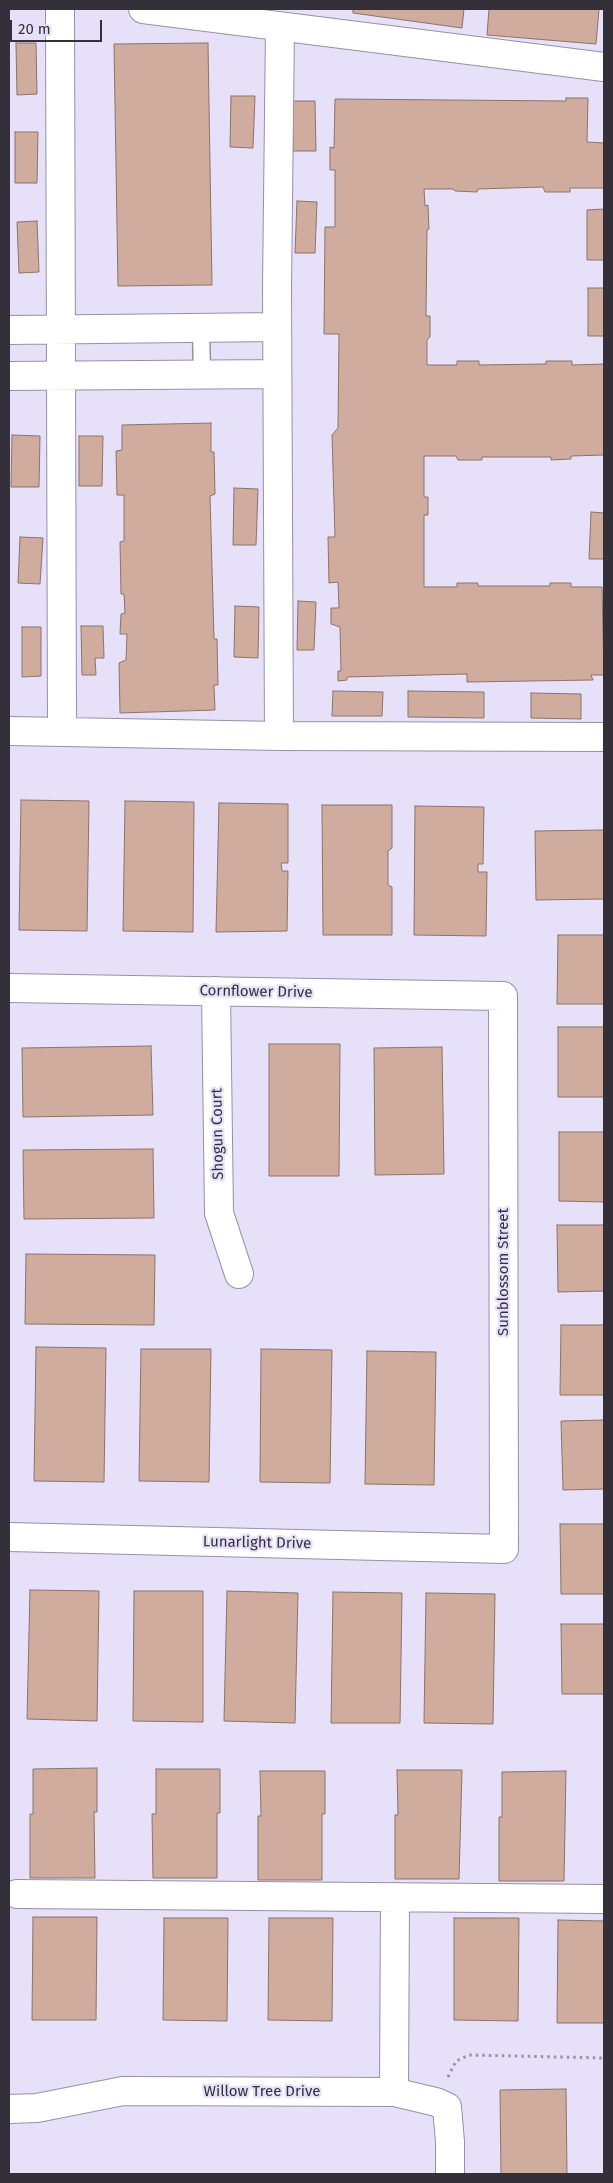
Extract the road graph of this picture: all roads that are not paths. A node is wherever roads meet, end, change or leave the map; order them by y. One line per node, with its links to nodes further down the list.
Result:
1 (60, 9): 8 (street)
2 (143, 9): 3 (street)
3 (280, 27): 4 (street); 5 (street)
4 (604, 67)
5 (277, 327): 6 (street); 9 (street)
6 (201, 328): 8 (street); 10 (lane)
7 (9, 330): 8 (street)
8 (62, 330): 12 (street)
9 (277, 374): 10 (street); 15 (street)
10 (202, 375): 12 (street)
11 (9, 376): 12 (street)
12 (62, 376): 14 (street)
13 (9, 730): 14 (street)
14 (62, 731): 15 (street)
15 (279, 736): 16 (street)
16 (604, 737)
17 (9, 988): 18 (street, Cornflower Drive)
18 (216, 991): 19 (street, Cornflower Drive); 20 (street, Shogun Court)
19 (503, 996): 22 (street, Sunblossom Street)
20 (239, 1274)
21 (9, 1537): 22 (street, Lunarlight Drive)
22 (504, 1549)
23 (17, 1894): 24 (street)
24 (395, 1897): 25 (street); 26 (street)
25 (604, 1899)
26 (394, 2092): 27 (street, Willow Tree Drive); 28 (street, Willow Tree Drive)
27 (9, 2109)
28 (450, 2174)

